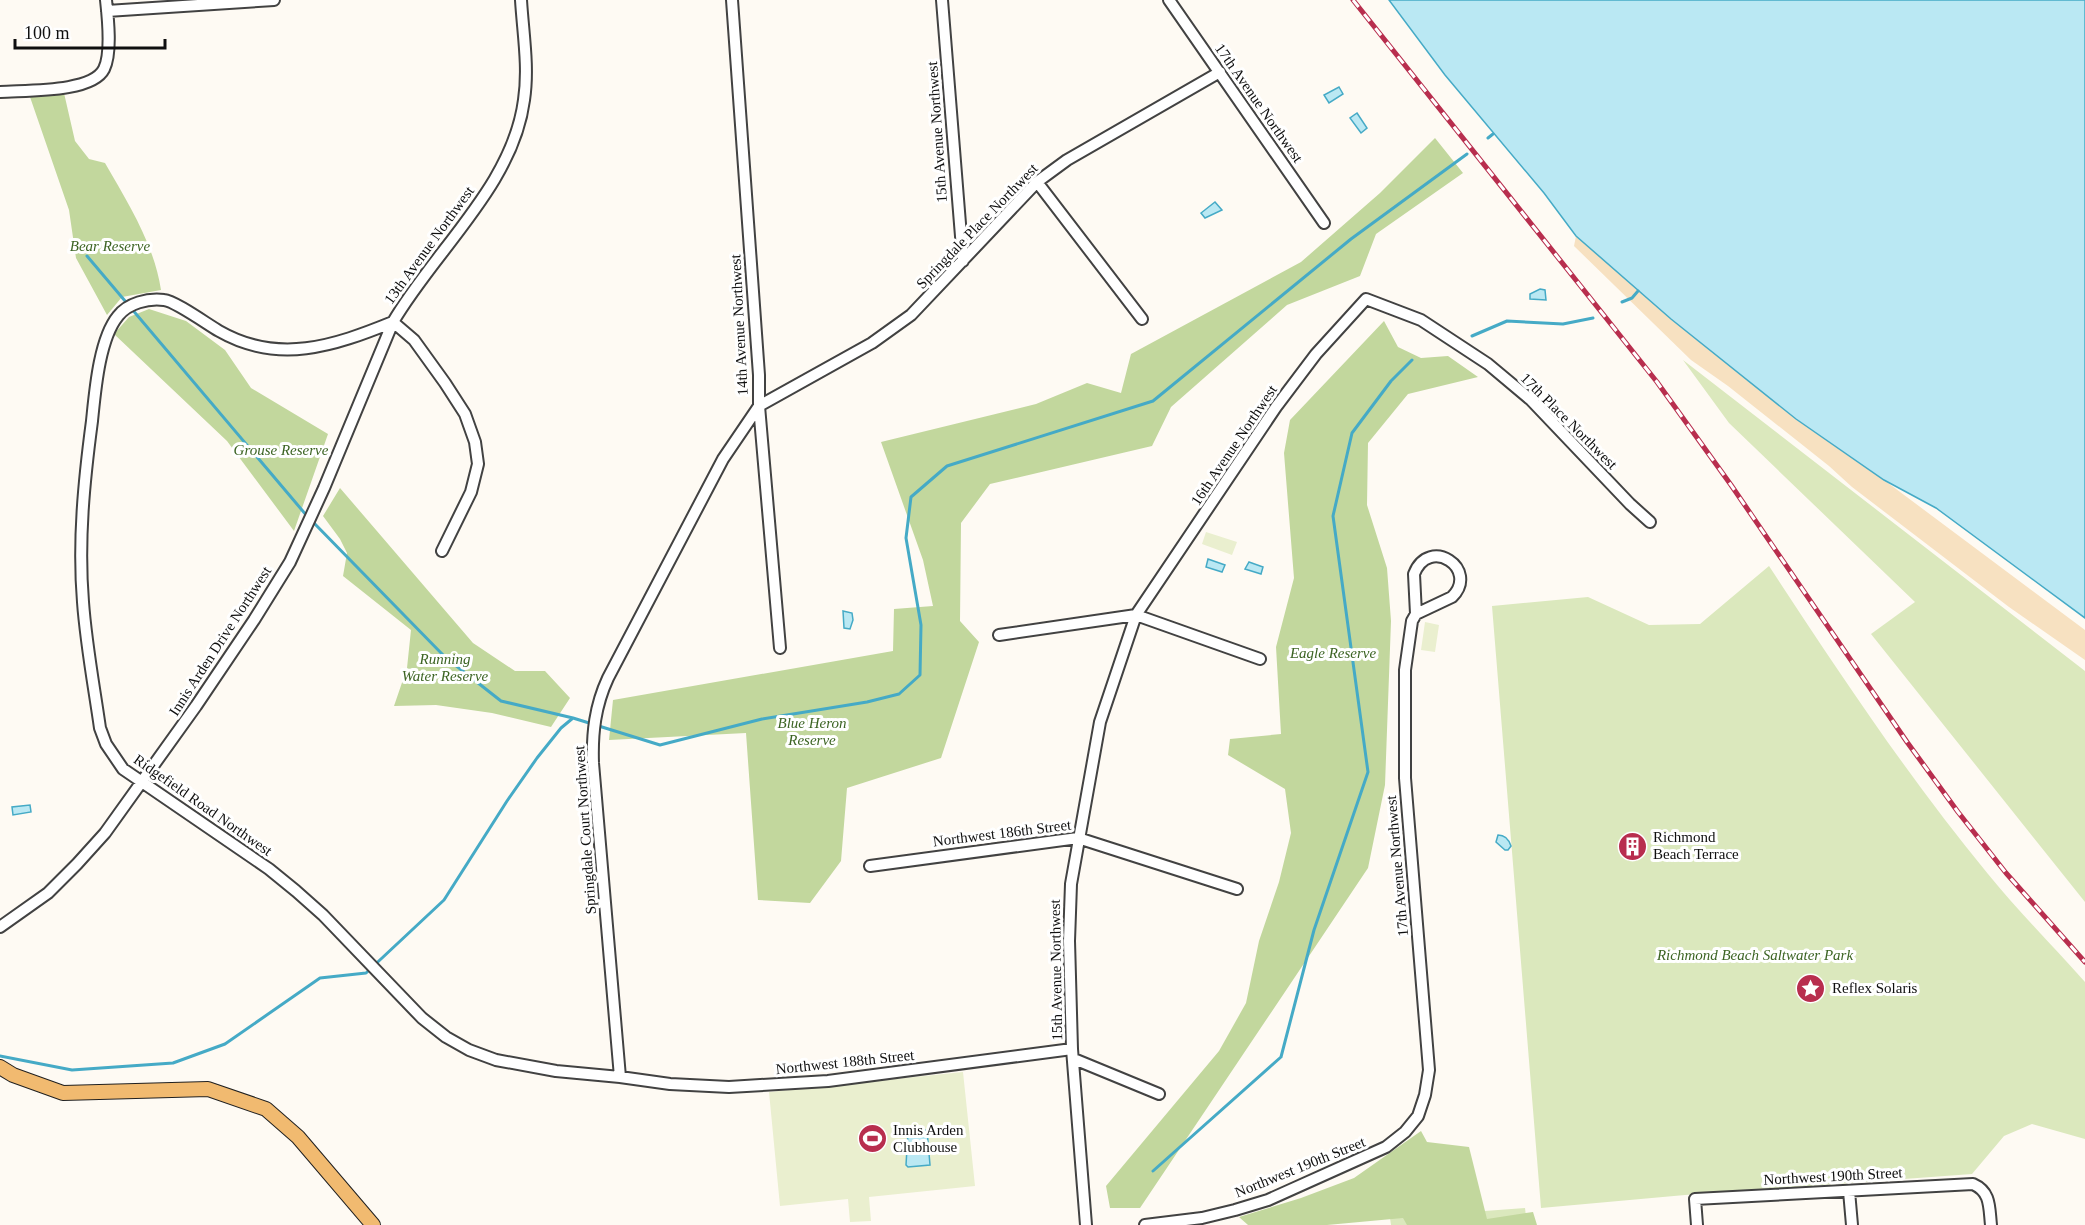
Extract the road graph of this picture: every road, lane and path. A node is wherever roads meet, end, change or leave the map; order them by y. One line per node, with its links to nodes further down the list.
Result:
1 (274, 0): 6 (street)
2 (521, 0): 14 (street, 13th Avenue Northwest)
3 (732, 0): 15 (street, 14th Avenue Northwest)
4 (942, 0): 11 (street, 15th Avenue Northwest)
5 (1169, 0): 7 (street, 17th Avenue Northwest)
6 (106, 5): 8 (street)
7 (1220, 72): 9 (street, Springdale Place Northwest); 10 (street, 17th Avenue Northwest)
8 (0, 92)
9 (1037, 182): 11 (street, Springdale Place Northwest); 13 (street)
10 (1324, 223)
11 (963, 261): 15 (street, Springdale Place Northwest)
12 (1366, 299): 16 (street, 17th Place Northwest); 19 (street, 16th Avenue Northwest)
13 (1142, 320)
14 (393, 322): 17 (street, 13th Avenue Northwest); 23 (street, Innis Arden Drive Northwest); 23 (street, Ridgefield Road Northwest)
15 (759, 406): 21 (street, 14th Avenue Northwest); 30 (street, Springdale Court Northwest)
16 (1650, 522)
17 (442, 551)
18 (1416, 614): 18 (street, 17th Avenue Northwest); 32 (street, 17th Avenue Northwest)
19 (1136, 615): 20 (street); 22 (street); 24 (street, 15th Avenue Northwest)
20 (999, 635)
21 (780, 648)
22 (1260, 659)
23 (142, 783): 27 (street, Innis Arden Drive Northwest); 30 (street, Ridgefield Road Northwest)
24 (1078, 838): 25 (street, Northwest 186th Street); 26 (street, Northwest 186th Street); 28 (street, 15th Avenue Northwest)
25 (870, 866)
26 (1237, 889)
27 (0, 927)
28 (1073, 1054): 30 (street, Northwest 188th Street); 31 (street, Northwest 188th Street); 35 (street, 15th Avenue Northwest)
29 (0, 1066): 34 (main road)
30 (620, 1077)
31 (1159, 1094)
32 (1418, 1116): 36 (street, Northwest 190th Street)
33 (1849, 1191): 37 (street, Northwest 190th Street); 38 (street); 39 (street, Northwest 190th Street)
34 (373, 1225)
35 (1086, 1225)
36 (1145, 1225)
37 (1697, 1225)
38 (1852, 1225)
39 (1991, 1225)

